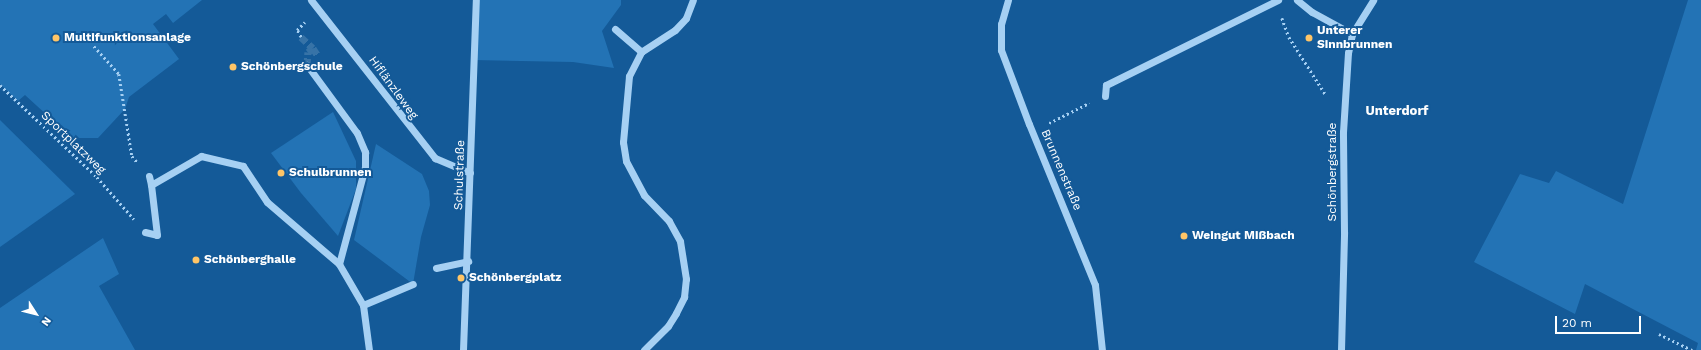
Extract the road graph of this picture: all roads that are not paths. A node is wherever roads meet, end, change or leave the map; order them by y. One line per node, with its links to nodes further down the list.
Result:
1 (311, 0): 13 (street, Hiflänzleweg)
2 (476, 0): 13 (street, Schulstraße)
3 (693, 0): 10 (street)
4 (1008, 0): 25 (street, Brunnenstraße)
5 (1278, 0): 12 (street)
6 (1297, 0): 9 (street)
7 (1373, 0): 9 (street, Schönbergstraße)
8 (615, 29): 10 (street)
9 (1352, 34): 26 (street, Schönbergstraße)
10 (641, 52): 24 (street)
11 (307, 65): 18 (street)
12 (1105, 96)
13 (470, 173): 17 (street, Schulstraße)
14 (149, 176): 15 (street)
15 (151, 185): 16 (street); 18 (street)
16 (145, 232)
17 (468, 261): 19 (street); 23 (street, Schulstraße)
18 (339, 264): 21 (street)
19 (436, 268)
20 (413, 284): 21 (street)
21 (363, 305): 22 (street)
22 (369, 350)
23 (464, 350)
24 (644, 350)
25 (1102, 350)
26 (1340, 350)

